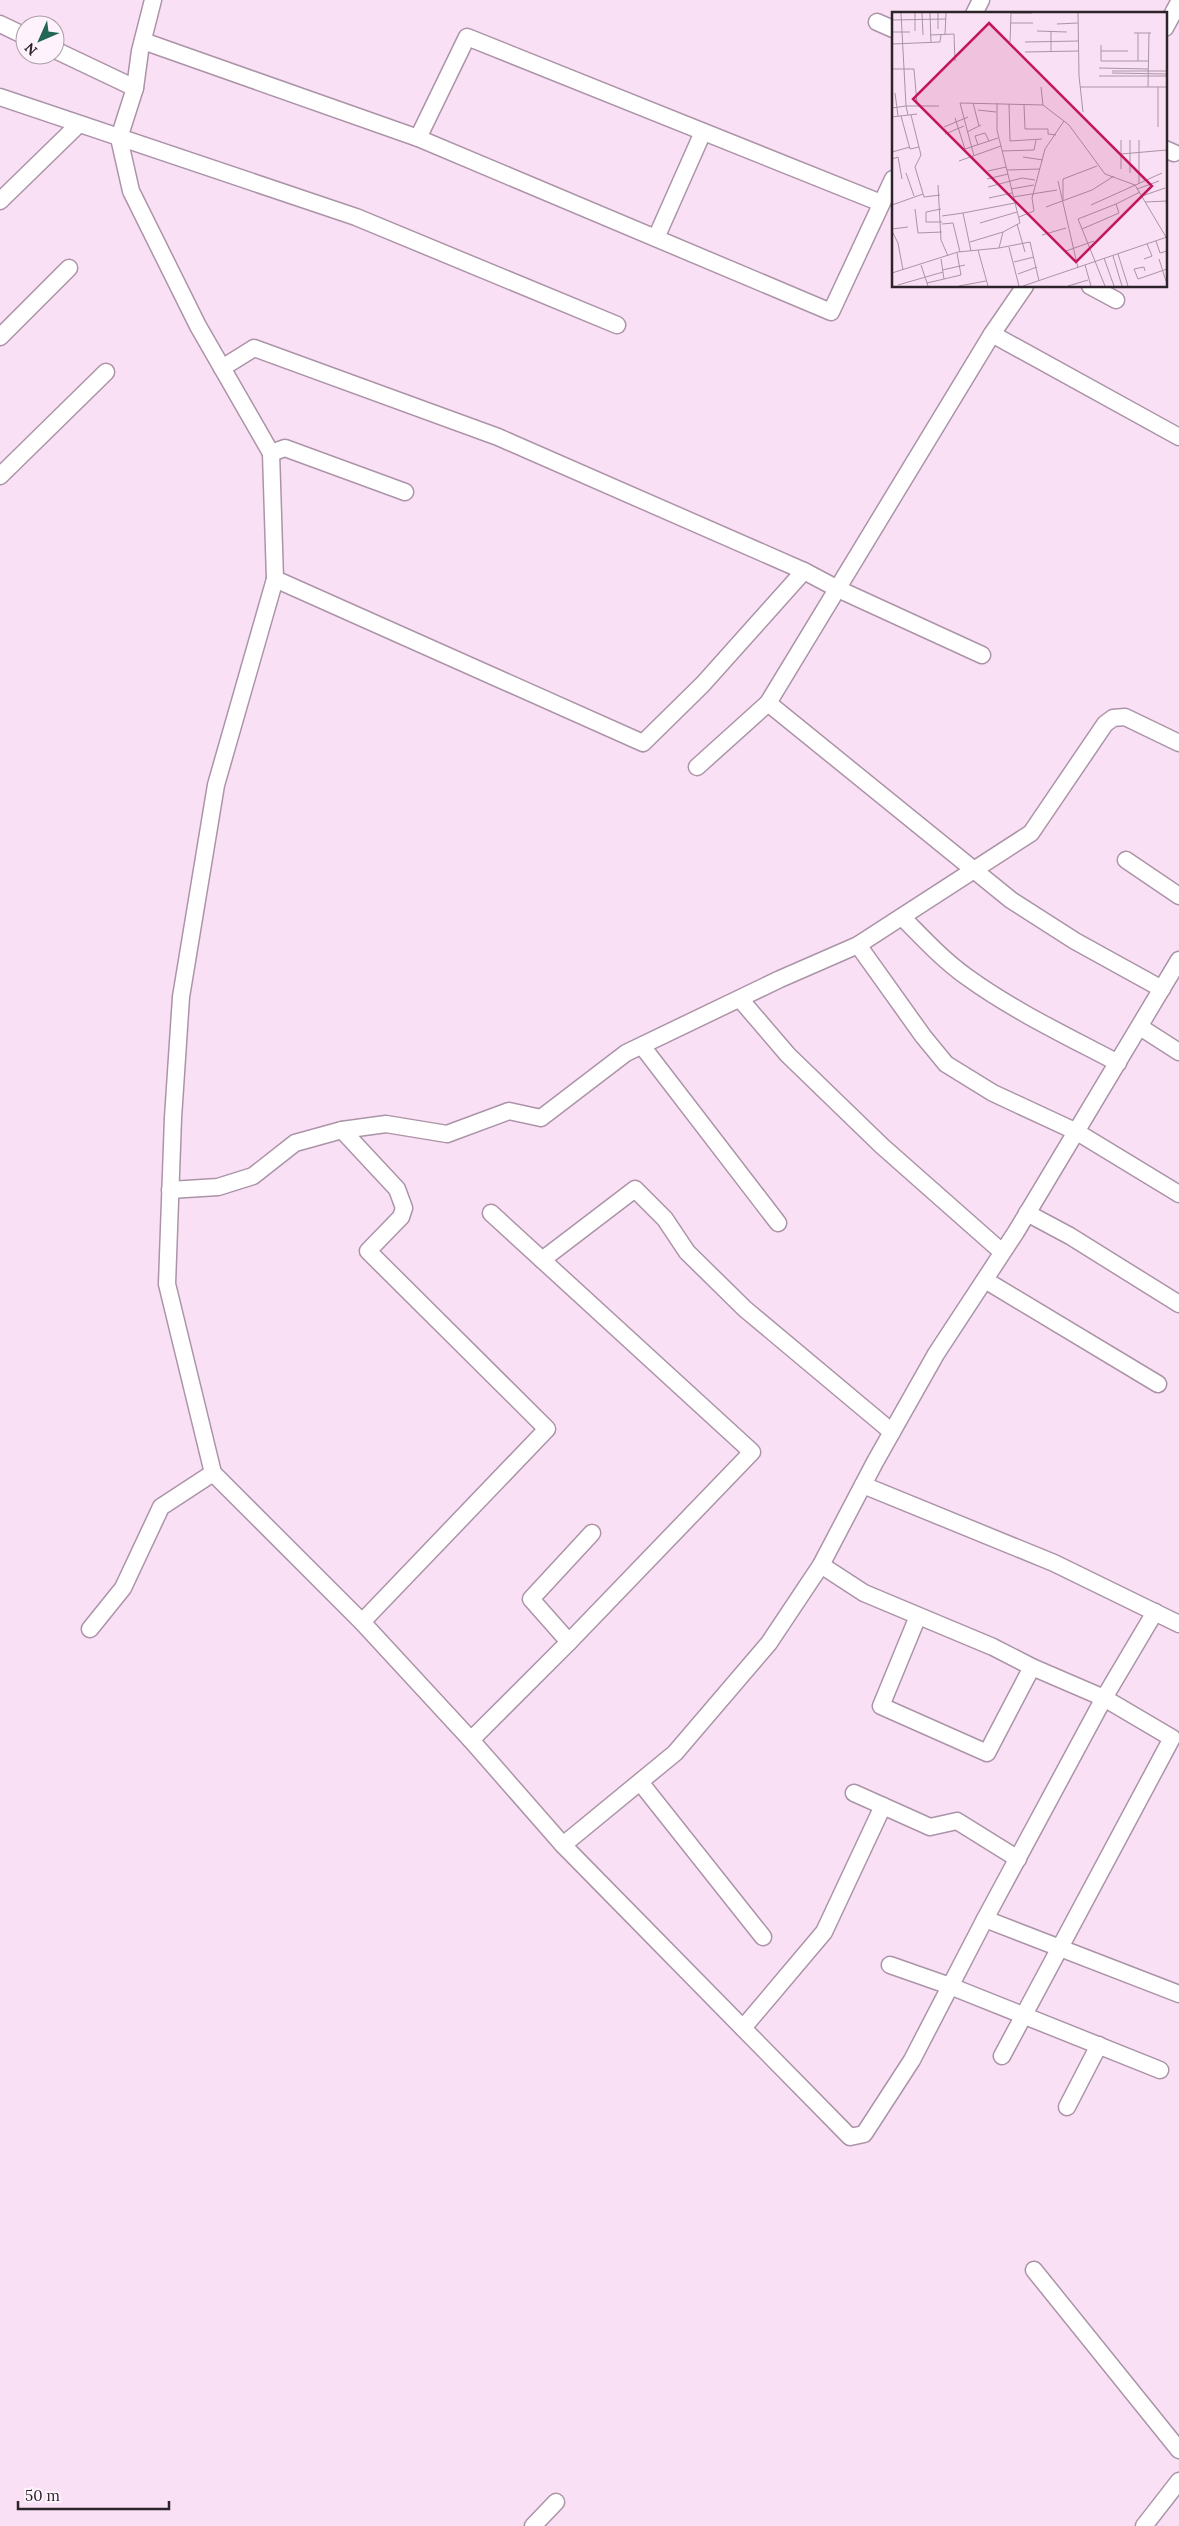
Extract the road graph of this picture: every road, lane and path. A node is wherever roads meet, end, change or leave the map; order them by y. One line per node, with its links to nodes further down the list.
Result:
1 (153, 0): 10 (street)
2 (981, 0): 4 (street)
3 (1179, 2): 7 (street)
4 (975, 12)
5 (877, 22): 8 (street)
6 (0, 24): 9 (street)
7 (1166, 26)
8 (892, 29)
9 (15, 31)
10 (143, 41): 12 (street); 17 (street)
11 (65, 55): 12 (street)
12 (135, 88): 16 (street)
13 (0, 97): 14 (street)
14 (78, 125): 16 (street); 19 (street)
15 (703, 132): 17 (street); 20 (street); 21 (street)
16 (119, 138): 26 (street); 29 (street)
17 (418, 138): 21 (street)
18 (892, 181): 20 (street)
19 (0, 201)
20 (881, 203): 21 (street)
21 (656, 238)
22 (69, 268): 28 (street)
23 (1024, 288): 27 (street)
24 (1094, 288): 25 (street)
25 (1116, 300)
26 (617, 324)
27 (992, 334): 31 (street); 37 (street)
28 (0, 337)
29 (222, 368): 32 (street); 35 (street)
30 (106, 372): 33 (street)
31 (1179, 437)
32 (271, 453): 34 (street); 36 (street)
33 (0, 476)
34 (405, 492)
35 (804, 571): 36 (street); 37 (street)
36 (275, 579): 56 (street)
37 (838, 589): 38 (street); 39 (street)
38 (982, 655)
39 (768, 703): 41 (street); 43 (street)
40 (1179, 743): 43 (street)
41 (697, 767)
42 (1126, 860): 44 (street)
43 (973, 869): 45 (street); 48 (street)
44 (1179, 896)
45 (902, 917): 46 (street); 53 (street)
46 (858, 945): 49 (street); 55 (street)
47 (1179, 960): 48 (street)
48 (1162, 989): 50 (street)
49 (740, 999): 51 (street); 61 (street)
50 (1140, 1027): 52 (street); 53 (street)
51 (642, 1046): 54 (street); 60 (street)
52 (1179, 1052)
53 (1118, 1063): 55 (street)
54 (342, 1130): 56 (street); 73 (street)
55 (1077, 1132): 57 (street); 59 (street)
56 (170, 1190): 67 (street)
57 (1179, 1194)
58 (490, 1213): 62 (street)
59 (1027, 1213): 61 (street); 64 (street)
60 (778, 1223)
61 (1002, 1252): 63 (street)
62 (542, 1260): 66 (street); 76 (street)
63 (984, 1280): 65 (street); 66 (street)
64 (1179, 1304)
65 (1158, 1384)
66 (892, 1432): 68 (street)
67 (213, 1473): 73 (street); 75 (street)
68 (863, 1485): 70 (street); 71 (street)
69 (592, 1533): 76 (street)
70 (821, 1565): 72 (street); 80 (street)
71 (1155, 1612): 74 (street); 78 (street)
72 (918, 1616): 77 (street); 77 (street)
73 (362, 1622): 79 (street)
74 (1179, 1624)
75 (90, 1629)
76 (569, 1642): 79 (street)
77 (1032, 1667): 78 (street)
78 (1104, 1698): 84 (street); 87 (street)
79 (471, 1740): 83 (street)
80 (640, 1782): 83 (street); 86 (street)
81 (854, 1793): 82 (street)
82 (883, 1806): 84 (street); 92 (street)
83 (563, 1845): 92 (street)
84 (1018, 1859): 85 (street)
85 (985, 1919): 87 (street); 89 (street)
86 (763, 1937)
87 (1060, 1948): 90 (street); 91 (street)
88 (890, 1965): 89 (street)
89 (950, 1986): 91 (street); 92 (street)
90 (1179, 1994)
91 (1024, 2016): 93 (street); 94 (street)
92 (743, 2028)
93 (1099, 2045): 95 (street); 96 (street)
94 (1002, 2056)
95 (1160, 2070)
96 (1067, 2107)
97 (1034, 2270): 98 (street)
98 (1179, 2450)
99 (1179, 2481): 102 (street)
100 (556, 2502): 101 (street)
101 (533, 2526)
102 (1144, 2526)

